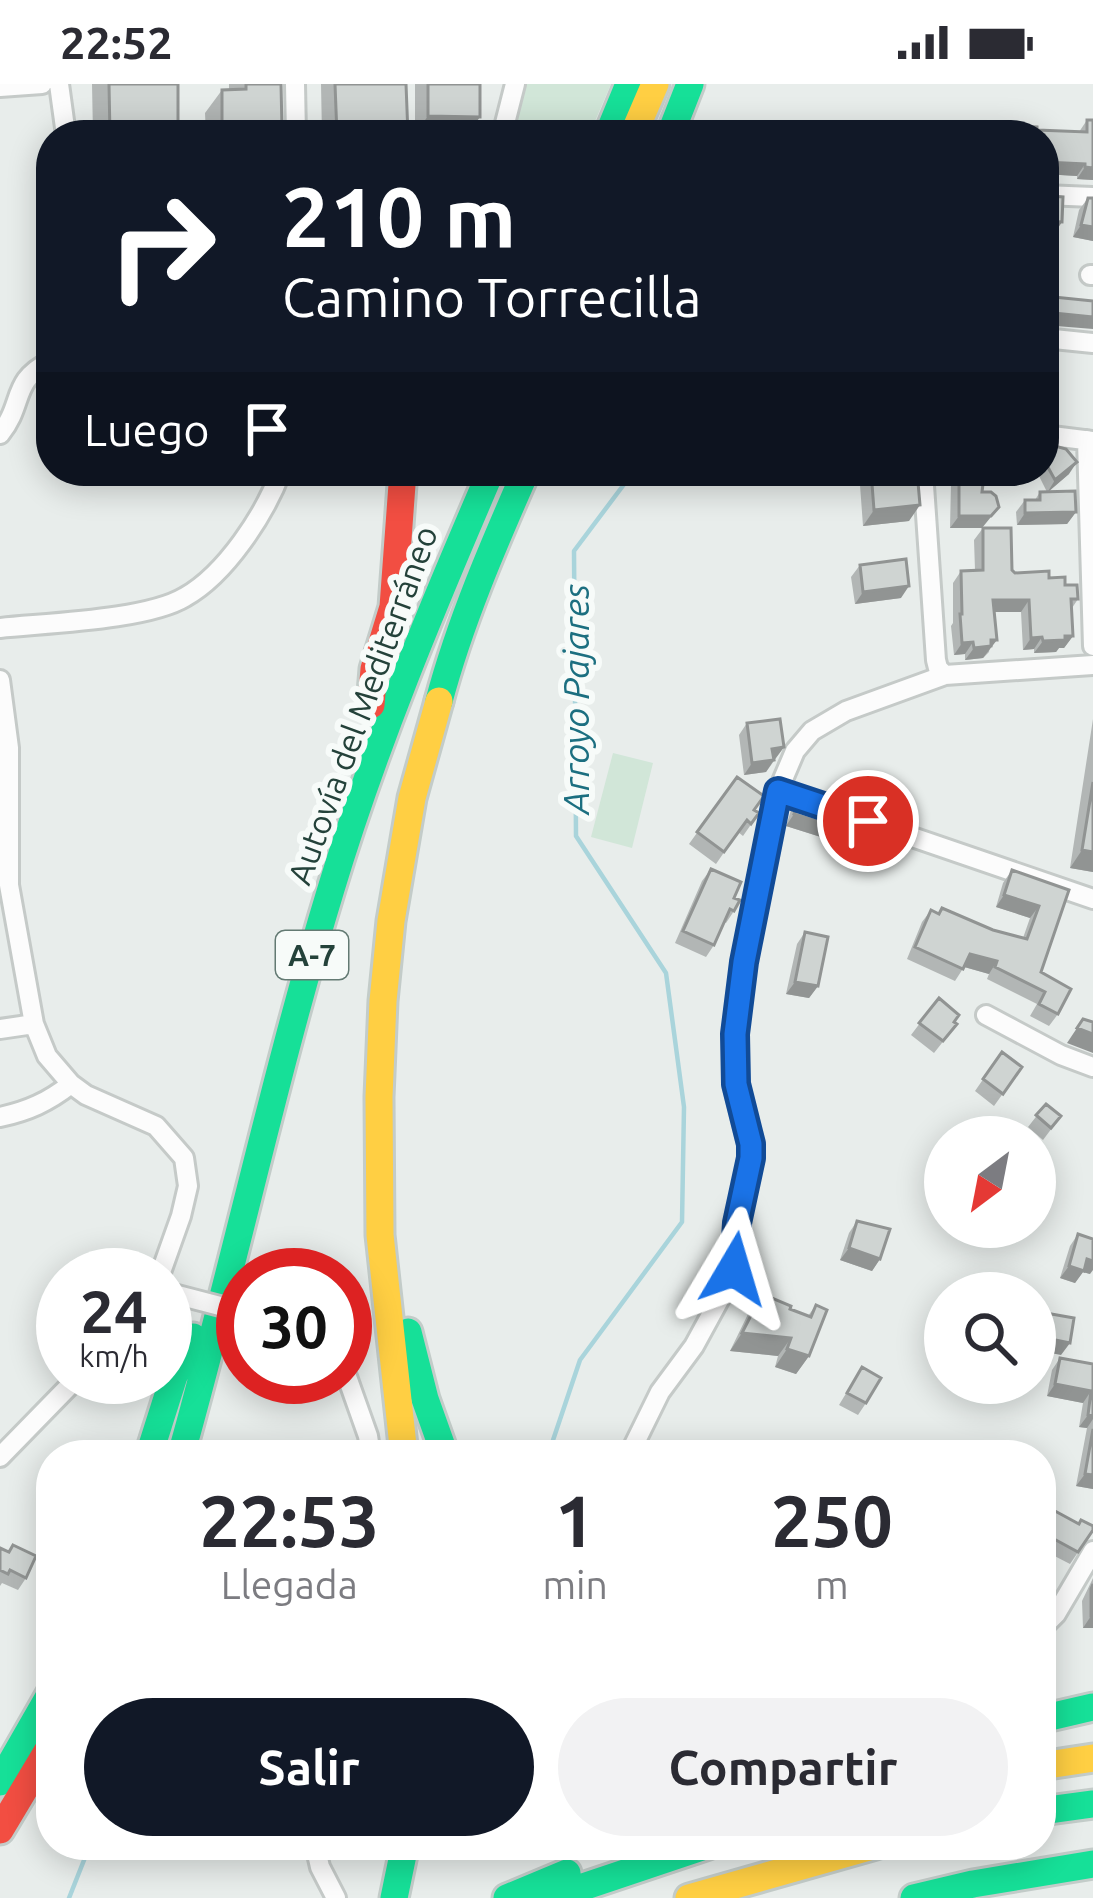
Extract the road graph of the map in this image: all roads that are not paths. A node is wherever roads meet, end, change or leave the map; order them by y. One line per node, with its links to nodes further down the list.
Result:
1 (42, 84): 8 (street)
2 (59, 84): 9 (street)
3 (295, 84): 10 (street)
4 (515, 84): 11 (street)
5 (629, 84): 12 (highway)
6 (655, 84): 13 (highway)
7 (690, 84): 14 (highway)
8 (0, 87)
9 (64, 120)
10 (296, 120)
11 (506, 120)
12 (614, 120)
13 (639, 120)
14 (676, 120)
15 (1059, 195): 16 (street)
16 (1093, 196)
17 (1059, 340): 18 (street)
18 (1093, 343)
19 (36, 368): 20 (street)
20 (0, 434)
21 (1059, 436): 22 (street)
22 (1090, 441): 30 (street)
23 (273, 486): 29 (street)
24 (402, 486): 34 (highway)
25 (461, 486): 34 (highway)
26 (485, 486): 50 (highway, Autovía del Mediterráneo / A-7)
27 (519, 486): 43 (highway, Autovía del Mediterráneo / A-7)
28 (924, 486): 32 (street)
29 (0, 628)
30 (1093, 646)
31 (1093, 665): 32 (street)
32 (945, 675): 35 (street)
33 (0, 680): 38 (street)
34 (371, 705): 45 (highway)
35 (778, 791): 36 (street); 54 (street)
36 (1093, 899)
37 (986, 1015): 40 (street)
38 (34, 1024): 39 (street); 41 (street)
39 (0, 1029)
40 (1093, 1067)
41 (71, 1084): 42 (street); 44 (street)
42 (0, 1118)
43 (381, 1189): 52 (highway, Autovía del Mediterráneo / A-7); 53 (highway)
44 (174, 1248)
45 (193, 1337): 48 (highway); 49 (highway)
46 (51, 1404): 55 (street)
47 (357, 1404): 51 (street)
48 (154, 1440)
49 (169, 1440)
50 (185, 1440)
51 (369, 1440)
52 (402, 1440)
53 (440, 1440)
54 (636, 1440)
55 (0, 1456)
56 (1093, 1551): 57 (street)
57 (1056, 1614)
58 (1093, 1707): 59 (highway); 60 (highway)
59 (1056, 1708)
60 (1056, 1716)
61 (36, 1719): 65 (highway)
62 (1093, 1758): 63 (highway)
63 (1056, 1764)
64 (36, 1770): 68 (highway)
65 (0, 1782)
66 (1093, 1804): 67 (highway)
67 (1056, 1809)
68 (0, 1830)
69 (318, 1860): 75 (street)
70 (402, 1860): 76 (highway)
71 (599, 1860): 77 (highway)
72 (663, 1860): 78 (highway)
73 (823, 1860): 79 (highway)
74 (1093, 1864): 80 (highway)
75 (336, 1898)
76 (394, 1898)
77 (507, 1898)
78 (550, 1898)
79 (689, 1898)
80 (914, 1898)

